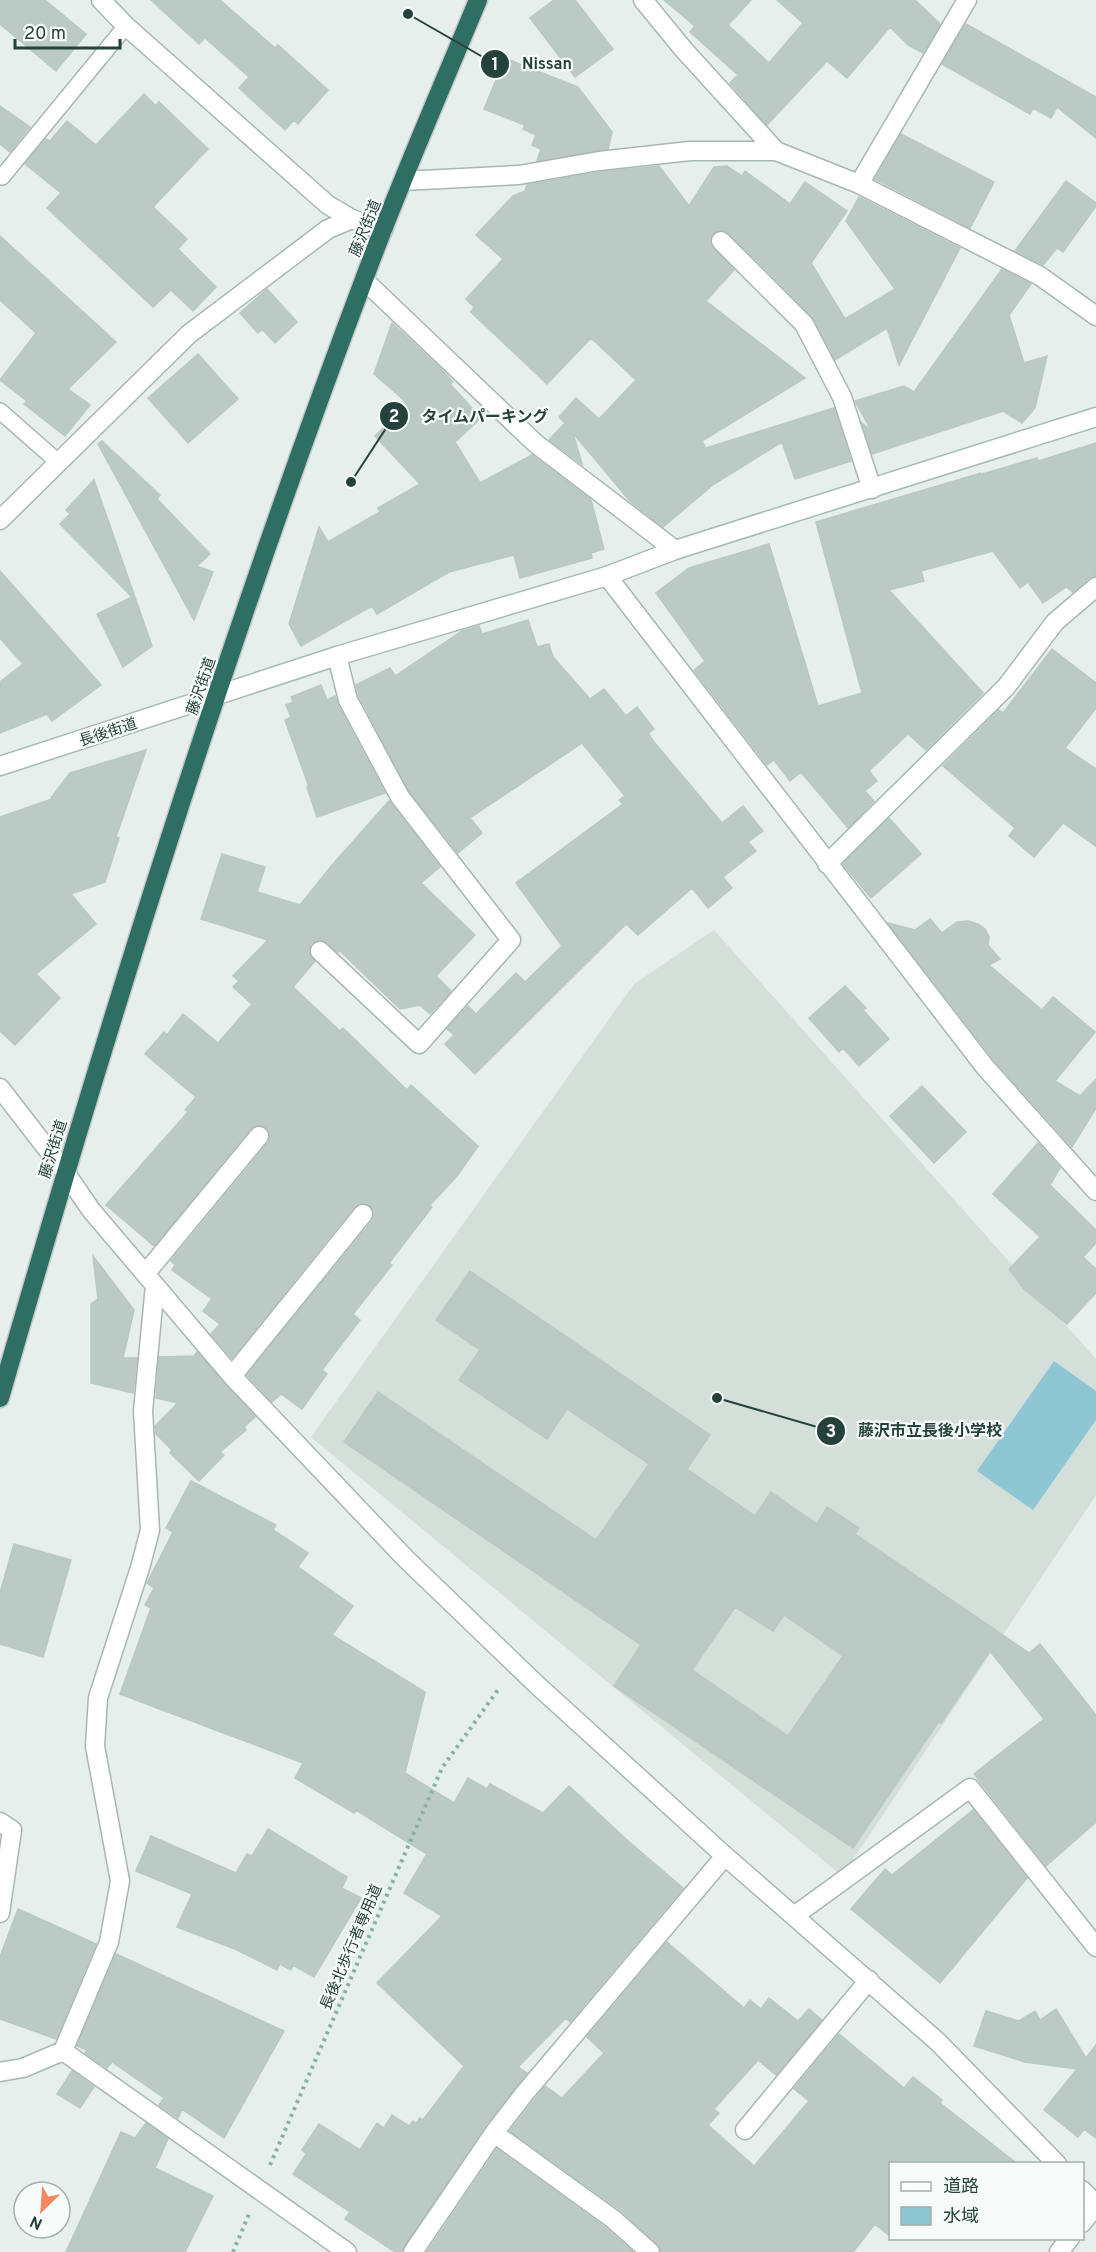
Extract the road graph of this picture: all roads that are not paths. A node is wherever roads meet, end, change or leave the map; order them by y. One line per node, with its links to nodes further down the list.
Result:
1 (101, 0): 5 (street)
2 (478, 0): 8 (highway, 藤沢街道)
3 (643, 0): 6 (street)
4 (967, 0): 9 (street)
5 (126, 26): 7 (lane); 10 (street)
6 (776, 151): 8 (street); 9 (street)
7 (2, 177)
8 (403, 181): 11 (highway, 藤沢街道)
9 (859, 184): 14 (street)
10 (352, 219): 11 (street); 17 (street)
11 (382, 231): 13 (highway, 藤沢街道)
12 (721, 241): 18 (street)
13 (363, 280): 20 (street); 24 (highway, 藤沢街道)
14 (1096, 316)
15 (0, 411): 17 (lane)
16 (1096, 417): 18 (street, 長後街道)
17 (58, 462): 19 (street)
18 (872, 489): 20 (street, 長後街道)
19 (0, 520)
20 (675, 550): 21 (street, 長後街道)
21 (607, 576): 23 (street, 長後街道); 26 (street)
22 (1096, 587): 26 (street)
23 (337, 656): 24 (street, 長後街道); 27 (street)
24 (215, 698): 25 (street, 長後街道); 30 (highway, 藤沢街道)
25 (0, 766)
26 (827, 864): 31 (street)
27 (320, 951)
28 (0, 1088): 30 (street)
29 (260, 1136): 33 (street)
30 (65, 1172): 33 (street); 35 (highway, 藤沢街道)
31 (1096, 1191)
32 (363, 1214): 34 (street)
33 (150, 1279): 34 (street); 42 (street)
34 (232, 1376): 37 (street)
35 (0, 1398)
36 (0, 1822): 38 (street)
37 (724, 1856): 39 (street); 45 (street)
38 (0, 1913)
39 (794, 1916): 40 (street); 41 (street)
40 (1096, 1947)
41 (868, 1980): 44 (street); 46 (street)
42 (63, 2051): 43 (street); 51 (street)
43 (0, 2072)
44 (745, 2130)
45 (494, 2133): 52 (street); 53 (street)
46 (1056, 2162)
47 (1084, 2191): 48 (street)
48 (1096, 2204): 49 (street)
49 (1084, 2222)
50 (1068, 2240): 54 (street)
51 (347, 2252)
52 (413, 2252)
53 (650, 2252)
54 (1059, 2252)

